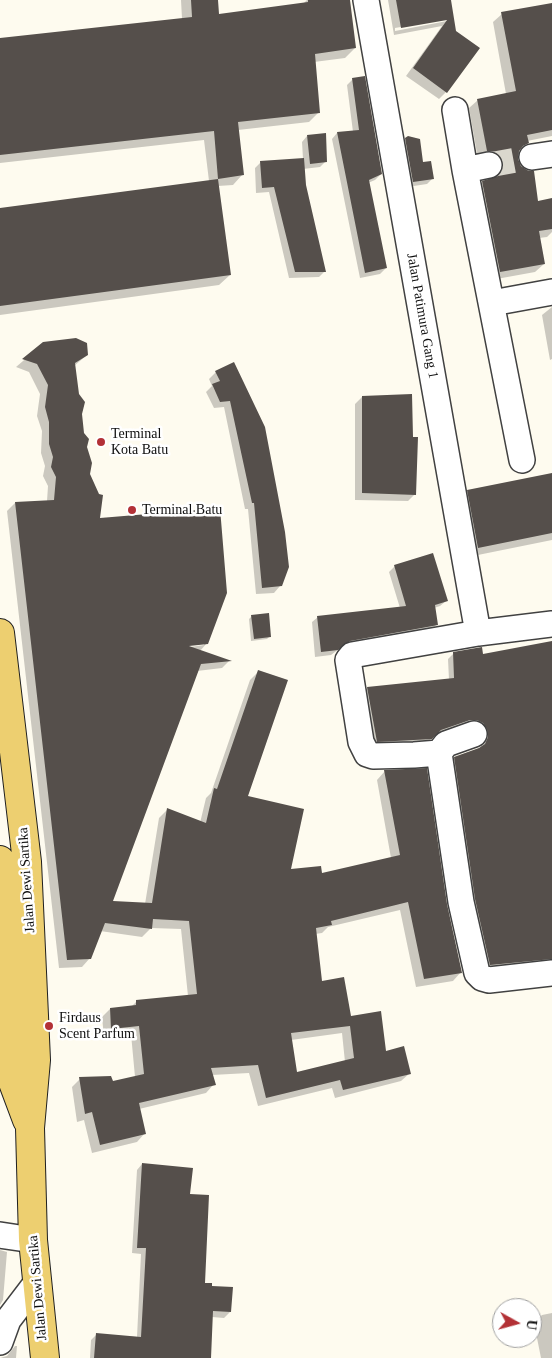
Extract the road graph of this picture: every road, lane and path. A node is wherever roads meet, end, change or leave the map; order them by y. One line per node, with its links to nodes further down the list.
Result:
1 (366, 0): 10 (street, Jalan Patimura Gang 1)
2 (455, 110): 4 (street)
3 (489, 165): 4 (street)
4 (465, 170): 6 (street)
5 (552, 292): 6 (street)
6 (492, 303): 7 (street)
7 (522, 460)
8 (552, 624): 10 (street)
9 (0, 633): 14 (main road, Jalan Dewi Sartika)
10 (478, 633): 12 (street)
11 (474, 734): 12 (street)
12 (439, 753): 16 (street)
13 (0, 860): 15 (main road, Jalan Dewi Sartika)
14 (27, 862): 15 (main road); 18 (main road, Jalan Dewi Sartika)
15 (1, 865): 17 (main road, Jalan Dewi Sartika)
16 (552, 973)
17 (6, 1080): 18 (main road, Jalan Dewi Sartika)
18 (30, 1128): 20 (main road, Jalan Dewi Sartika)
19 (0, 1235): 20 (street)
20 (33, 1240): 21 (main road, Jalan Dewi Sartika)
21 (37, 1282): 22 (street); 23 (main road, Jalan Dewi Sartika)
22 (3, 1327)
23 (44, 1358)

